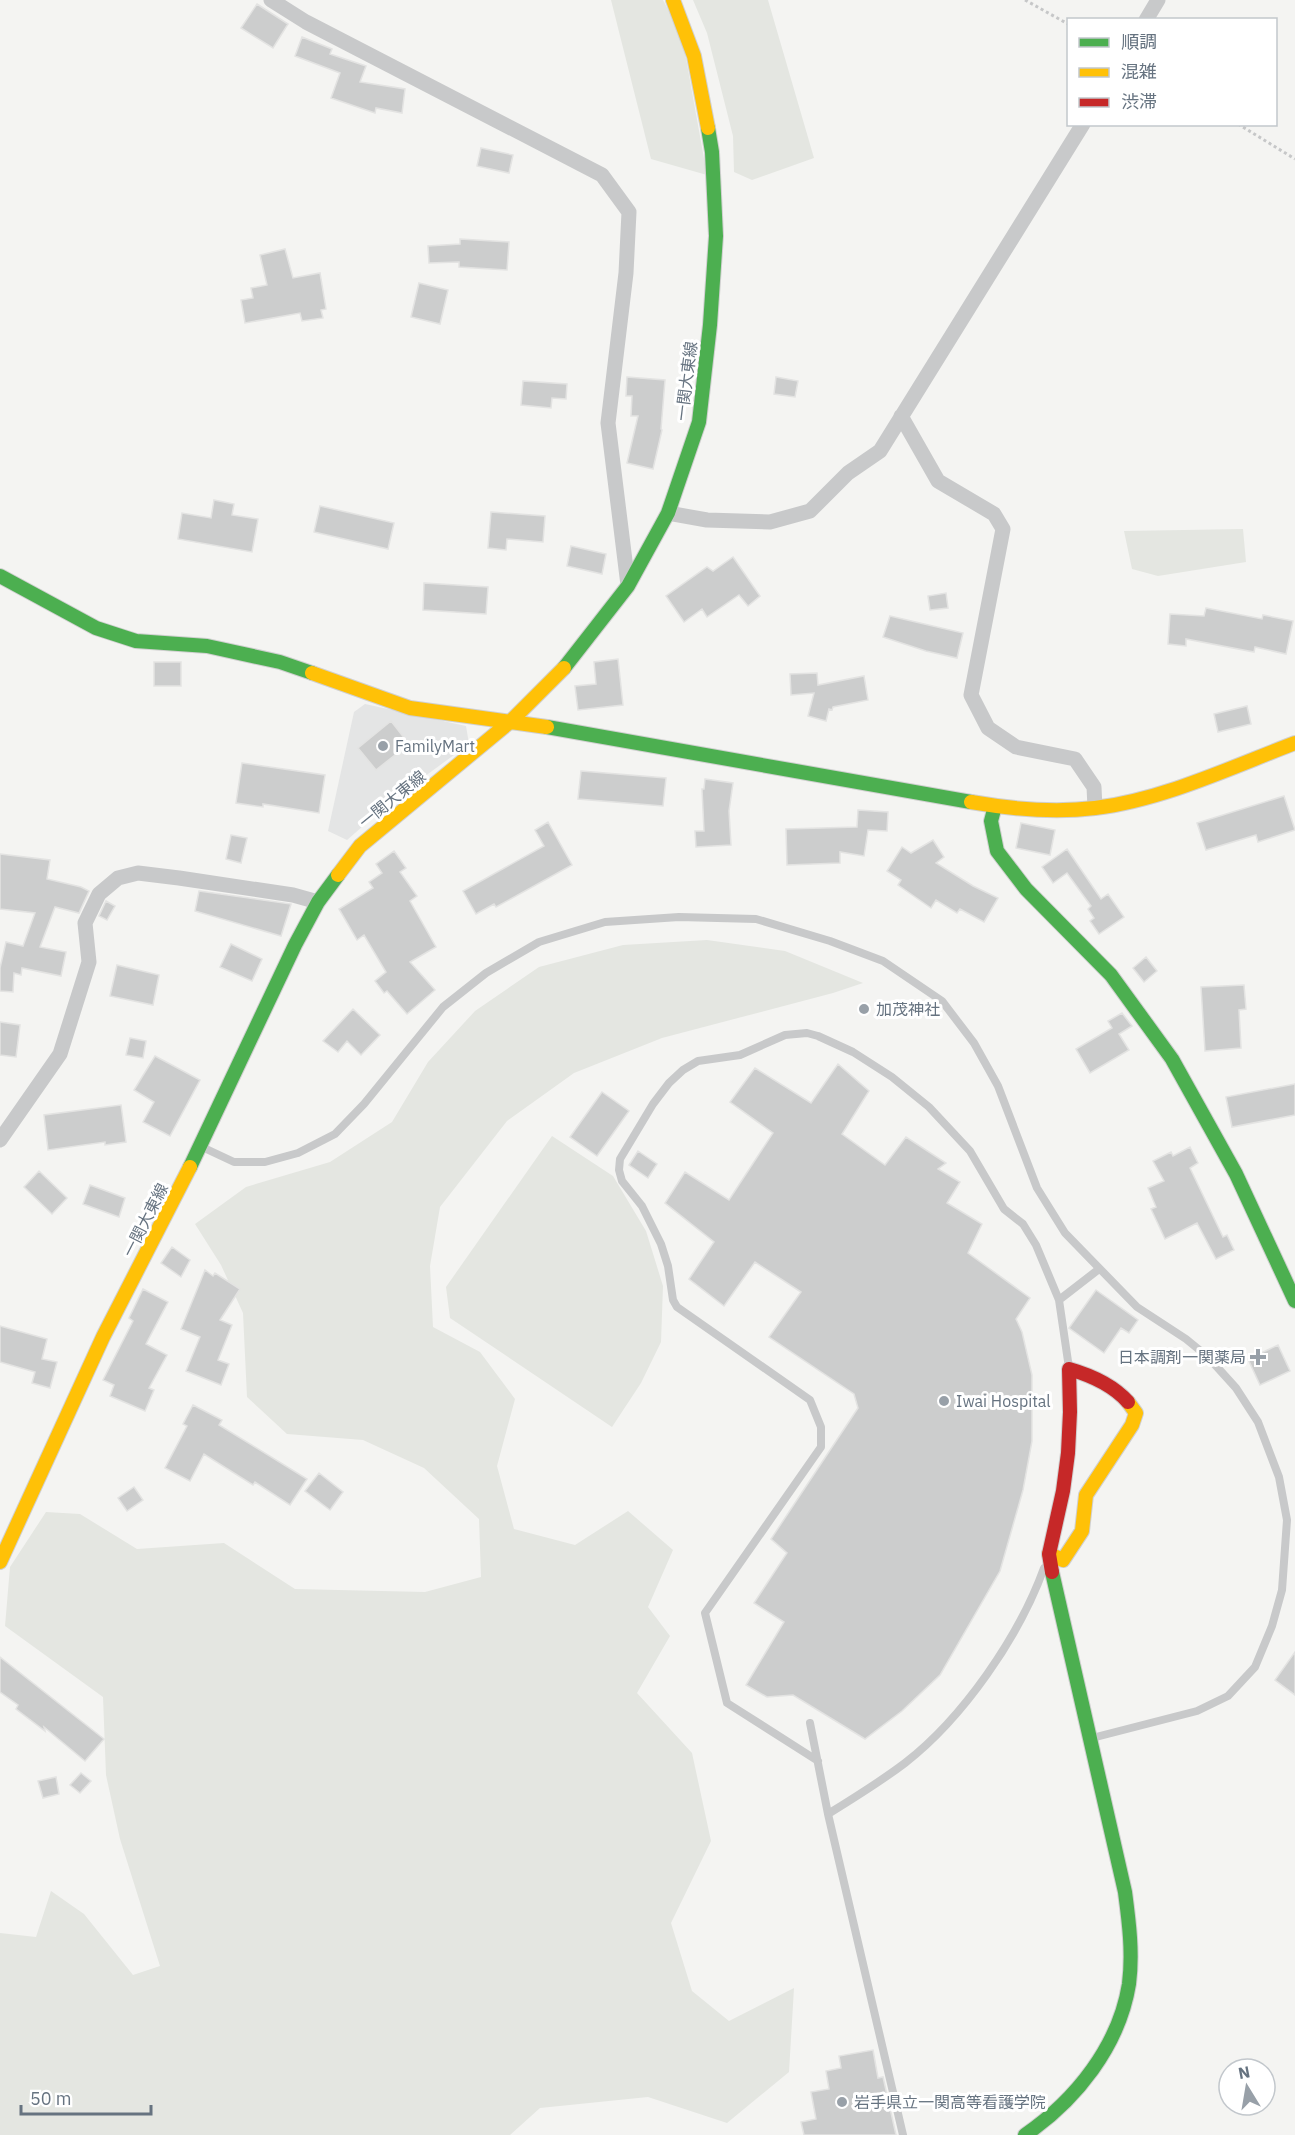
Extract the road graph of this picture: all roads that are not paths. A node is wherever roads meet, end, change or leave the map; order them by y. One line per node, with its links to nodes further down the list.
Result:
1 (271, 0): 9 (street)
2 (673, 0): 7 (street, 一関大東線)
3 (1158, 0): 4 (street)
4 (1147, 18)
5 (1082, 126): 6 (street)
6 (901, 416): 7 (street); 13 (street)
7 (668, 513): 9 (street, 一関大東線)
8 (0, 576): 10 (street)
9 (628, 586): 10 (street, 一関大東線)
10 (511, 721): 12 (street); 14 (street, 一関大東線)
11 (1295, 743): 13 (street)
12 (995, 806): 13 (street); 19 (street)
13 (1095, 808)
14 (318, 902): 15 (street); 16 (street, 一関大東線)
15 (0, 1140)
16 (201, 1146): 17 (lane); 22 (street, 一関大東線)
17 (1099, 1269): 18 (lane); 24 (lane)
18 (1059, 1299): 20 (lane); 25 (lane)
19 (1295, 1301)
20 (1069, 1369): 21 (street); 21 (street)
21 (1049, 1554): 24 (street); 26 (lane)
22 (0, 1562)
23 (810, 1724): 25 (lane)
24 (1090, 1738): 28 (street)
25 (818, 1761): 26 (lane)
26 (828, 1814): 27 (lane)
27 (903, 2135)
28 (1025, 2135)

